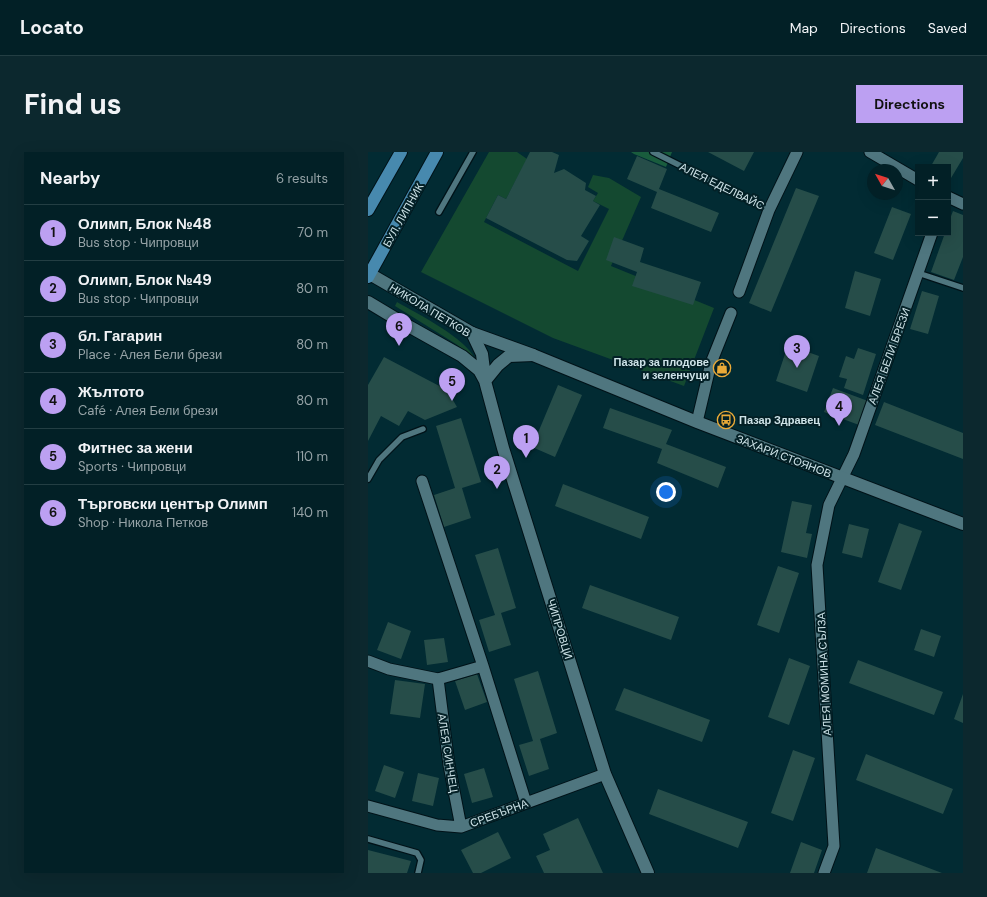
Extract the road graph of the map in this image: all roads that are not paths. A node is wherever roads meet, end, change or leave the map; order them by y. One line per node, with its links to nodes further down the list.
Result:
1 (401, 152): 10 (main road)
2 (437, 152): 15 (main road, БУЛ. ЛИПНИК)
3 (473, 152): 12 (lane)
4 (653, 152): 11 (lane, АЛЕЯ ЕДЕЛВАЙС)
5 (797, 152): 11 (street, АЛЕЯ ЕДЕЛВАЙС)
6 (870, 152): 7 (street)
7 (915, 178)
8 (951, 198): 9 (street)
9 (963, 204)
10 (368, 210)
11 (769, 210): 17 (street, АЛЕЯ ЕДЕЛВАЙС)
12 (439, 212)
13 (931, 236): 14 (street, АЛЕЯ БЕЛИ БРЕЗИ)
14 (918, 273): 16 (lane); 26 (street, АЛЕЯ БЕЛИ БРЕЗИ)
15 (369, 275): 20 (main road, НИКОЛА ПЕТКОВ)
16 (963, 288)
17 (739, 292)
18 (368, 302): 22 (main road)
19 (731, 313): 23 (street)
20 (472, 333): 21 (main road, ЗАХАРИ СТОЯНОВ); 22 (main road, НИКОЛА ПЕТКОВ)
21 (533, 355): 22 (main road); 23 (main road, ЗАХАРИ СТОЯНОВ)
22 (485, 381): 32 (main road, ЧИПРОВЦИ)
23 (697, 422): 26 (main road, ЗАХАРИ СТОЯНОВ)
24 (423, 429): 25 (lane)
25 (368, 479)
26 (843, 479): 28 (main road, ЗАХАРИ СТОЯНОВ); 39 (street, АЛЕЯ МОМИНА СЪЛЗА)
27 (422, 481): 30 (street)
28 (963, 524)
29 (368, 661): 31 (street)
30 (483, 666): 31 (street); 33 (street)
31 (438, 679): 35 (street, АЛЕЯ СИНЧЕЦ)
32 (605, 774): 33 (street, СРЕБЪРНА); 38 (main road, ЧИПРОВЦИ)
33 (526, 803): 35 (street, СРЕБЪРНА)
34 (368, 806): 35 (street, СРЕБЪРНА)
35 (461, 827)
36 (368, 839): 37 (lane)
37 (418, 873)
38 (648, 873)
39 (824, 873)

